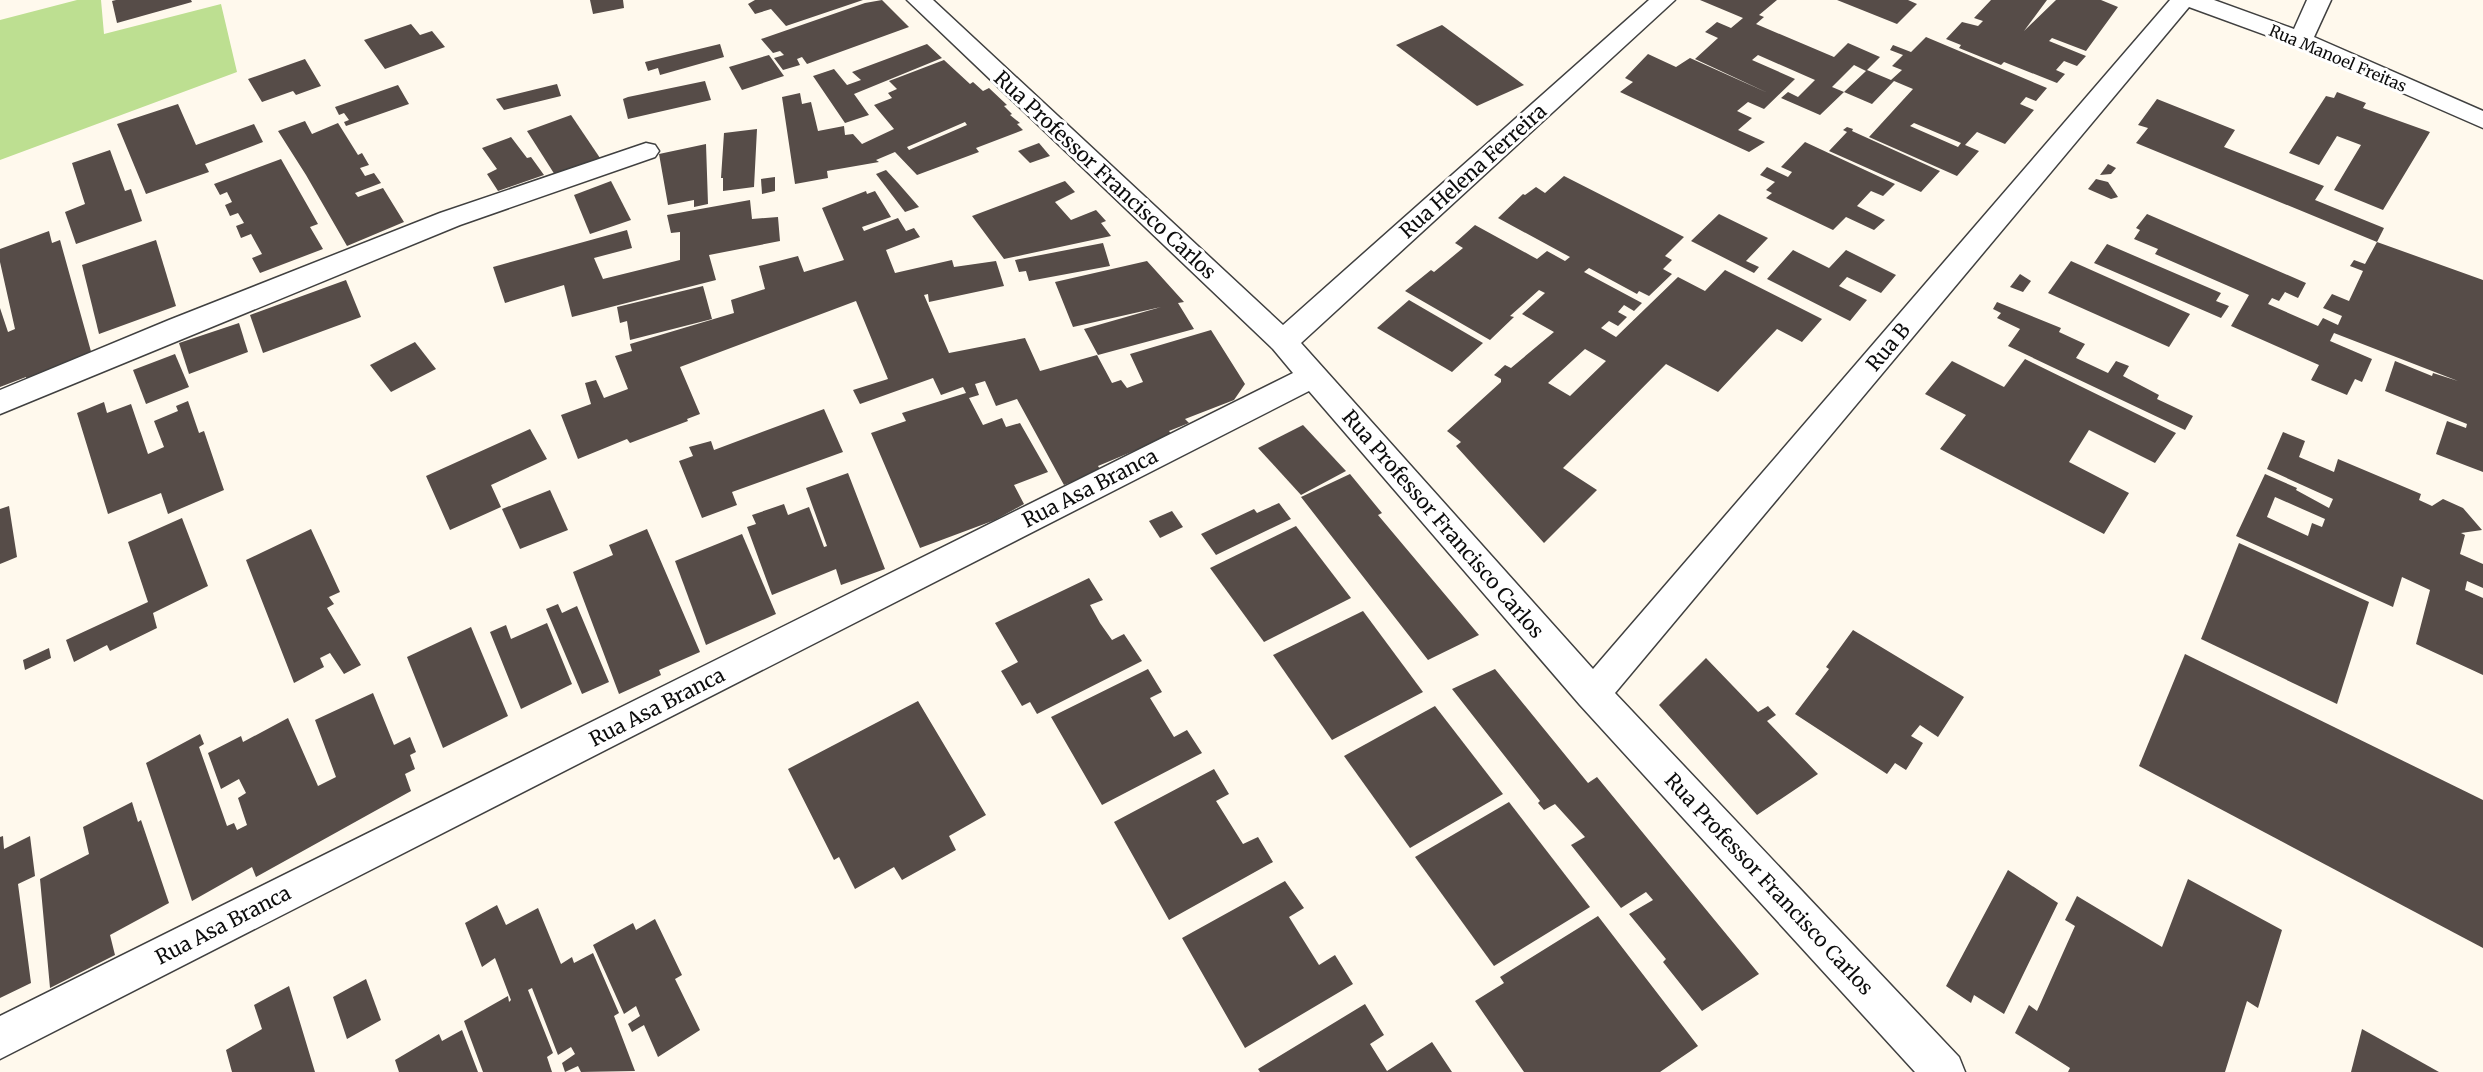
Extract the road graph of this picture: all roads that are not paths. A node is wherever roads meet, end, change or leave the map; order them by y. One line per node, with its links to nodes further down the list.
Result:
1 (919, 0): 9 (street, Rua Professor Francisco Carlos)
2 (1663, 0): 9 (street, Rua Helena Ferreira)
3 (2183, 0): 12 (street, Rua B)
4 (2192, 0): 6 (street, Rua Manoel Freitas)
5 (2319, 0): 6 (street)
6 (2301, 40): 7 (street, Rua Manoel Freitas)
7 (2483, 120)
8 (646, 151): 11 (street)
9 (1283, 342): 10 (street, Rua Professor Francisco Carlos)
10 (1313, 376): 12 (street, Rua Professor Francisco Carlos); 13 (street, Rua Asa Branca)
11 (0, 403)
12 (1593, 694): 14 (street, Rua Professor Francisco Carlos)
13 (0, 1038)
14 (1944, 1072)

